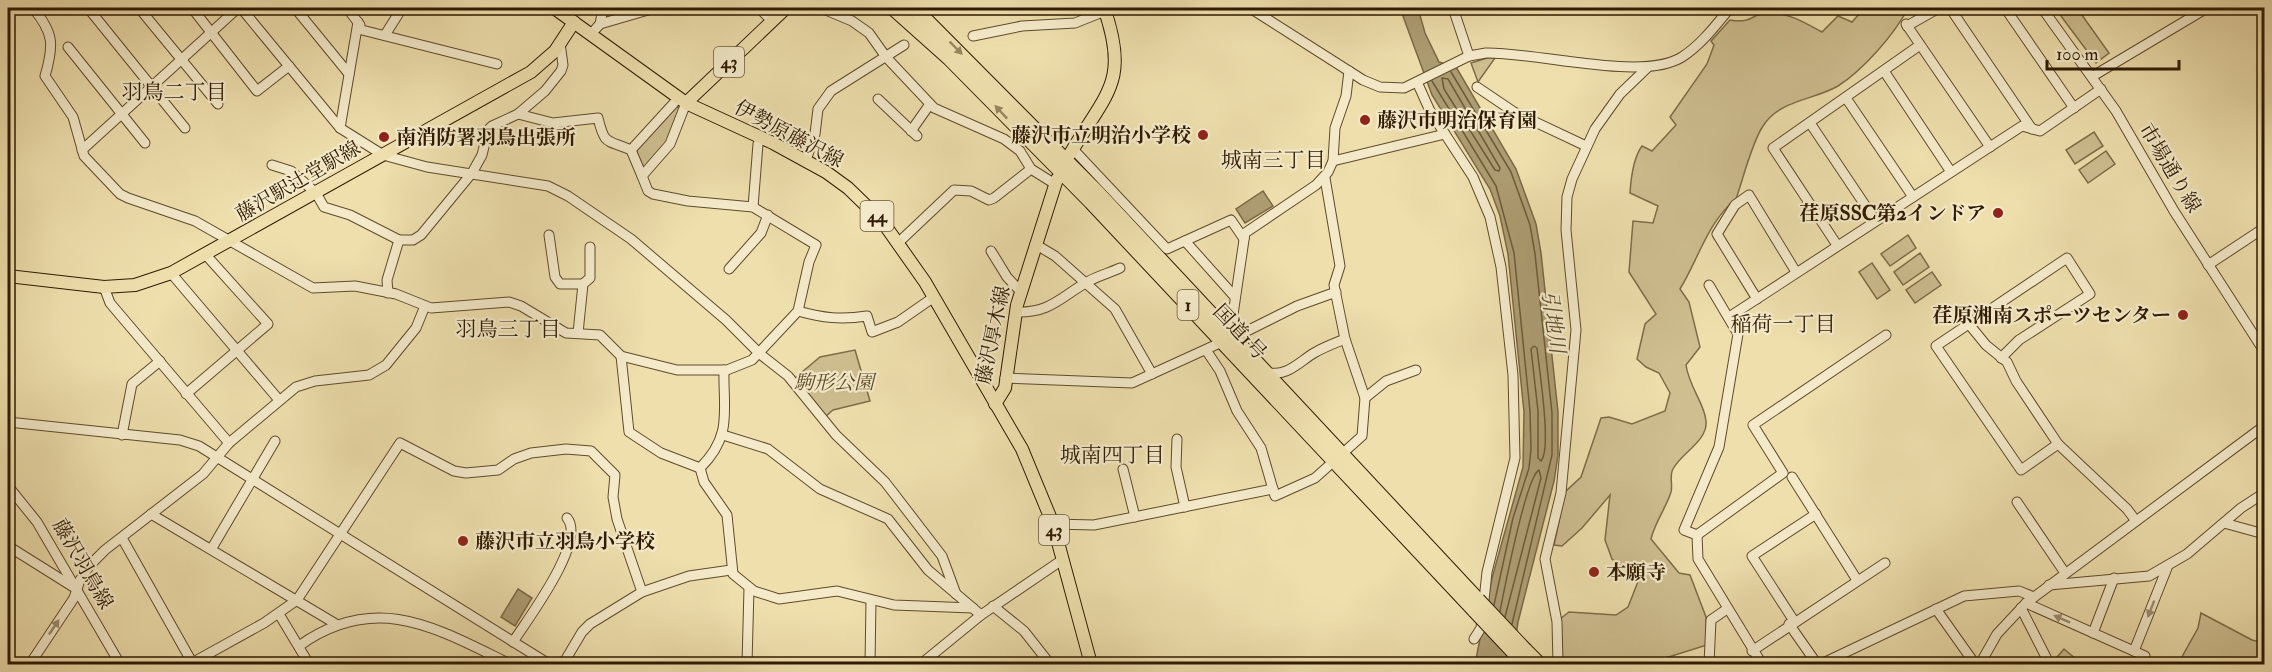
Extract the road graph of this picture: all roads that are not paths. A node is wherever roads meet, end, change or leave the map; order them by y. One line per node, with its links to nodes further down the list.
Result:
1 (33, 8): 69 (street)
2 (88, 8): 49 (street)
3 (140, 8): 40 (street)
4 (192, 8): 30 (street)
5 (240, 8): 30 (street); 42 (street)
6 (295, 8): 46 (street)
7 (349, 8): 29 (street)
8 (402, 8): 32 (street)
9 (554, 8): 27 (main road, 伊勢原藤沢線 / 44)
10 (603, 8): 28 (street)
11 (655, 8): 28 (street)
12 (759, 8): 26 (street)
13 (786, 8): 26 (main road, 43)
14 (821, 8): 38 (street)
15 (893, 8): 122 (highway, 国道1号 / 1, one-way to 15)
16 (914, 8): 122 (highway, 国道1号 / 1, one-way to 122)
17 (1250, 8): 44 (street)
18 (1453, 8): 39 (street)
19 (1730, 8): 43 (street)
20 (1939, 8): 36 (street)
21 (1950, 8): 63 (street)
22 (2005, 8): 57 (street)
23 (2042, 8): 47 (street, 市場通り線)
24 (2207, 8): 47 (street)
25 (1105, 9): 33 (street); 71 (main road)
26 (771, 21): 54 (main road, 43)
27 (574, 22): 31 (main road, 伊勢原藤沢線 / 44); 34 (main road, 藤沢駅辻堂駅線)
28 (600, 24): 31 (street)
29 (360, 27): 32 (street); 46 (street)
30 (211, 32): 40 (street); 42 (street)
31 (591, 34): 54 (main road, 伊勢原藤沢線 / 44)
32 (384, 35): 41 (street)
33 (973, 36)
34 (560, 43): 59 (street); 72 (main road, 藤沢駅辻堂駅線)
35 (904, 45): 38 (street)
36 (1920, 45): 45 (street); 68 (street)
37 (68, 47): 58 (street)
38 (886, 57): 56 (street); 73 (street)
39 (1465, 58): 43 (street); 48 (street)
40 (181, 59): 49 (street); 55 (street)
41 (497, 64)
42 (289, 66): 62 (street)
43 (1647, 68): 67 (street)
44 (1349, 71): 48 (street); 74 (street)
45 (1884, 71): 52 (street); 77 (street)
46 (349, 74): 62 (street)
47 (2092, 76): 51 (street, 市場通り線)
48 (1417, 82): 64 (street)
49 (152, 87): 58 (street); 61 (street)
50 (1477, 87): 67 (street)
51 (2101, 89): 57 (street); 99 (street, 市場通り線)
52 (1846, 98): 60 (street); 83 (street)
53 (878, 99): 56 (street)
54 (680, 103): 65 (main road, 伊勢原藤沢線 / 44); 70 (street); 79 (street)
55 (218, 104)
56 (930, 104): 76 (street)
57 (2074, 108): 63 (street)
58 (121, 114): 66 (street); 69 (street)
59 (518, 114): 70 (street); 78 (street)
60 (1810, 123): 86 (street); 95 (street)
61 (185, 128)
62 (340, 128): 72 (street)
63 (2032, 129): 68 (street)
64 (1445, 134): 74 (street); 198 (street)
65 (762, 138): 73 (main road, 伊勢原藤沢線 / 44); 84 (street)
66 (146, 143)
67 (1586, 146): 221 (street)
68 (1990, 147): 77 (street)
69 (82, 150): 91 (street)
70 (631, 150): 79 (street)
71 (1072, 152): 92 (street)
72 (382, 155): 78 (street); 82 (main road, 藤沢駅辻堂駅線)
73 (806, 160): 93 (main road, 伊勢原藤沢線 / 44)
74 (1333, 161): 80 (street)
75 (272, 165): 82 (street)
76 (1031, 169): 81 (street); 93 (street)
77 (1951, 172): 83 (street)
78 (471, 173): 90 (street); 127 (street)
79 (642, 176): 84 (street)
80 (1325, 178): 89 (street); 110 (street)
81 (1056, 182): 94 (main road, 藤沢厚木線)
82 (316, 193): 90 (street); 91 (main road, 藤沢駅辻堂駅線)
83 (1913, 197): 86 (street)
84 (753, 207): 85 (street)
85 (768, 216): 100 (street); 116 (street)
86 (1875, 220): 95 (street)
87 (2265, 228): 99 (street)
88 (549, 235): 105 (street)
89 (1244, 239): 92 (street); 113 (street)
90 (399, 240): 111 (street)
91 (232, 241): 98 (main road, 藤沢駅辻堂駅線); 111 (street)
92 (1185, 241): 113 (street)
93 (899, 242): 112 (main road, 伊勢原藤沢線 / 44)
94 (1035, 244): 106 (street); 109 (main road, 藤沢厚木線)
95 (1837, 245): 102 (street)
96 (590, 247): 105 (street)
97 (991, 251): 109 (street)
98 (206, 255): 103 (main road, 藤沢駅辻堂駅線); 126 (street)
99 (2208, 265): 125 (street, 市場通り線)
100 (729, 268)
101 (1120, 268): 106 (street)
102 (1796, 272): 114 (street); 114 (street)
103 (171, 273): 108 (main road, 藤沢駅辻堂駅線); 126 (street)
104 (8, 276): 108 (main road, 藤沢駅辻堂駅線)
105 (583, 284): 120 (street)
106 (1084, 284): 117 (street); 135 (street)
107 (1709, 285): 118 (street)
108 (104, 287): 130 (street)
109 (1021, 292): 117 (main road, 藤沢厚木線)
110 (1336, 292): 122 (street); 123 (street)
111 (388, 293): 115 (street)
112 (934, 297): 116 (street); 141 (main road, 伊勢原藤沢線 / 44)
113 (1235, 297): 122 (street)
114 (1757, 299): 118 (street)
115 (425, 306): 120 (street); 140 (street)
116 (798, 311): 127 (street)
117 (1016, 312): 136 (main road, 藤沢厚木線)
118 (1729, 317): 170 (street)
119 (1968, 323): 129 (street); 129 (street); 149 (street)
120 (578, 333): 128 (street)
121 (1887, 335): 170 (street)
122 (1228, 338): 124 (street); 131 (highway, 国道1号 / 1); 151 (highway, 国道1号 / 1)
123 (1345, 339): 133 (street); 139 (street)
124 (1206, 350): 135 (street); 157 (street)
125 (2265, 351)
126 (237, 352): 137 (street); 140 (street)
127 (760, 354): 132 (street); 185 (street)
128 (621, 356): 132 (street); 152 (street)
129 (2001, 358): 149 (street)
130 (160, 362): 137 (street); 144 (street)
131 (1261, 368): 133 (street); 138 (highway, 国道1号 / 1)
132 (724, 370): 145 (street)
133 (1291, 370): 138 (street)
134 (1416, 370): 139 (street)
135 (1152, 374): 136 (street)
136 (1005, 378): 141 (main road, 藤沢厚木線)
137 (186, 394): 148 (street)
138 (1286, 395): 151 (highway, 国道1号 / 1)
139 (1365, 398): 151 (street)
140 (279, 400): 148 (street)
141 (995, 404): 167 (main road, 藤沢厚木線 / 43)
142 (8, 422): 144 (street)
143 (2265, 426): 165 (street)
144 (122, 435): 150 (street)
145 (723, 435): 152 (street); 185 (street)
146 (1178, 440): 160 (street)
147 (275, 441): 155 (street)
148 (229, 443): 150 (street)
149 (2058, 444): 165 (street)
150 (217, 459): 155 (street); 161 (street)
151 (1338, 459): 157 (street); 205 (highway, 国道1号 / 1, bridge)
152 (700, 468): 177 (street)
153 (1123, 470): 163 (street)
154 (1792, 477): 162 (street)
155 (251, 481): 169 (street); 173 (street)
156 (8, 486): 183 (street, 藤沢羽鳥線)
157 (1273, 489): 160 (street)
158 (2265, 493): 166 (street)
159 (2017, 502): 178 (street)
160 (1185, 507): 163 (street)
161 (151, 514): 171 (street); 173 (street)
162 (1816, 514): 180 (street); 195 (street)
163 (1135, 517): 167 (street)
164 (567, 518): 199 (street)
165 (2136, 521): 178 (street)
166 (2224, 523): 168 (street); 176 (street)
167 (1053, 524): 174 (main road, 藤沢厚木線 / 43)
168 (2265, 534)
169 (340, 536): 184 (street); 187 (street); 199 (street)
170 (1697, 536): 191 (street)
171 (122, 538): 183 (street); 210 (street)
172 (8, 546): 183 (street)
173 (212, 548): 187 (street)
174 (1062, 560): 190 (street); 219 (main road, 藤沢厚木線 / 43)
175 (1885, 563): 180 (street)
176 (2167, 568): 179 (street); 202 (street, one-way to 202)
177 (731, 570): 182 (street); 184 (street)
178 (2065, 573): 181 (street)
179 (2114, 578): 181 (street); 197 (street)
180 (1857, 580): 195 (street)
181 (2049, 585): 186 (street)
182 (749, 588): 188 (street); 215 (street)
183 (77, 589): 203 (street, one-way to 183); 209 (street, 藤沢羽鳥線)
184 (642, 592): 214 (street)
185 (956, 594): 193 (street)
186 (2034, 597): 189 (street); 192 (street)
187 (297, 600): 194 (street); 196 (street)
188 (871, 601): 193 (street); 216 (street)
189 (2023, 605): 197 (street, one-way to 189); 206 (street); 225 (street)
190 (993, 606): 193 (street); 218 (street)
191 (1727, 609): 201 (street); 222 (street)
192 (1936, 609): 224 (street); 225 (street)
193 (977, 611): 217 (street)
194 (279, 614): 200 (street); 210 (street)
195 (1792, 622): 201 (street); 224 (street)
196 (336, 624): 200 (street); 212 (street)
197 (2093, 633): 202 (street)
198 (1474, 639)
199 (513, 642): 213 (street)
200 (299, 646): 211 (street)
201 (1752, 651): 223 (street)
202 (2134, 651): 204 (street)
203 (36, 655): 207 (street); 208 (street)
204 (2145, 656)
205 (1524, 659): 220 (highway, 国道1号 / 1)
206 (2049, 663)
207 (30, 664)
208 (41, 664)
209 (120, 664)
210 (192, 664)
211 (309, 664)
212 (510, 664)
213 (549, 664)
214 (563, 664)
215 (747, 664)
216 (870, 664)
217 (921, 664)
218 (1050, 664)
219 (1091, 664)
220 (1539, 664)
221 (1558, 664)
222 (1709, 664)
223 (1762, 664)
224 (1819, 664)
225 (1978, 664)

